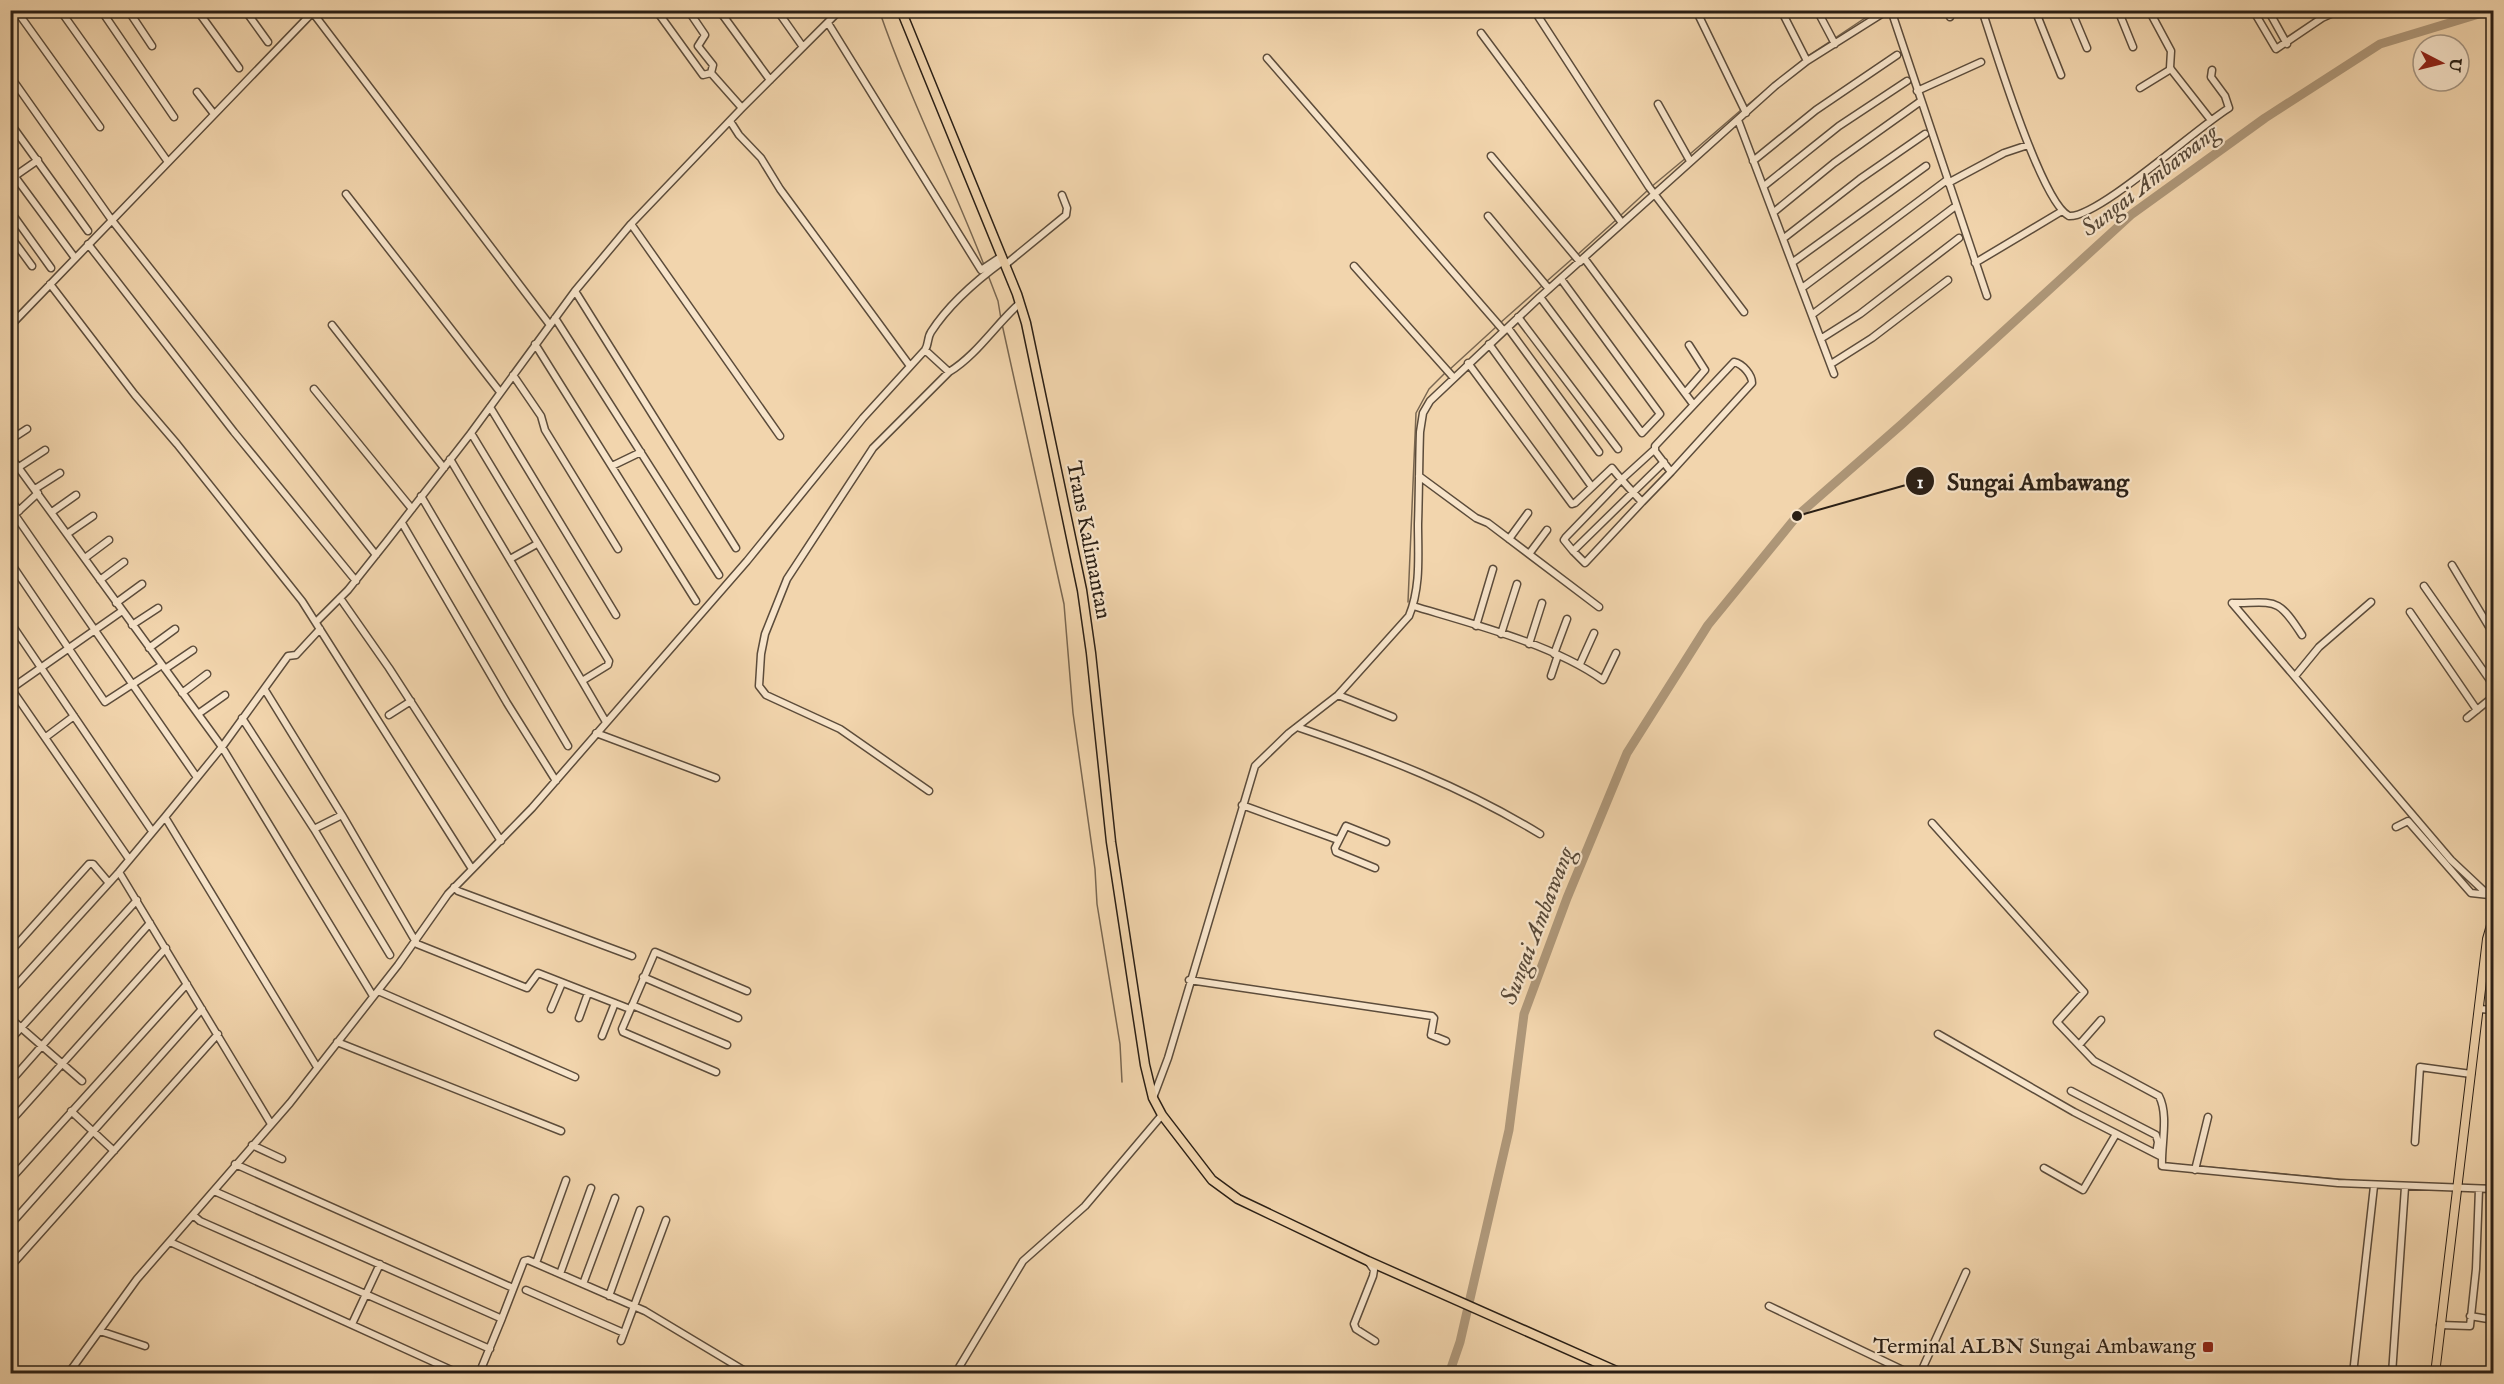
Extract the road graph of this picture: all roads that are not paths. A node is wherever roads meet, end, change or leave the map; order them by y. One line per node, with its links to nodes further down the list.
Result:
1 (16, 10): 62 (street)
2 (60, 10): 69 (street)
3 (101, 10): 57 (street)
4 (128, 10): 33 (street)
5 (197, 10): 41 (street)
6 (244, 10): 30 (street)
7 (656, 10): 44 (street)
8 (688, 10): 44 (street)
9 (719, 10): 47 (street)
10 (777, 10): 34 (street)
11 (840, 10): 28 (street)
12 (902, 10): 93 (highway, Trans Kalimantan)
13 (1534, 10): 75 (street)
14 (1696, 10): 55 (street)
15 (1781, 10): 39 (street)
16 (1817, 10): 31 (street)
17 (1889, 10): 27 (street); 50 (street)
18 (1982, 10): 64 (street)
19 (2036, 10): 45 (street)
20 (2071, 10): 36 (street)
21 (2118, 10): 35 (street)
22 (2149, 10): 42 (street)
23 (2253, 10): 32 (street)
24 (2268, 10): 32 (street)
25 (2340, 10): 32 (street)
26 (314, 12): 56 (street); 114 (street)
27 (1880, 12): 31 (street)
28 (828, 22): 34 (street); 99 (street)
29 (1481, 33): 84 (street)
30 (268, 42)
31 (1835, 44): 39 (street)
32 (2287, 44)
33 (152, 46)
34 (803, 47): 47 (street)
35 (2133, 47)
36 (2087, 48)
37 (1897, 55): 68 (street)
38 (1267, 58): 116 (street)
39 (1807, 62): 55 (street)
40 (1981, 62): 50 (street)
41 (239, 68)
42 (2171, 69): 49 (street); 58 (street)
43 (2212, 70): 58 (street)
44 (711, 73): 54 (street)
45 (2061, 75)
46 (10, 76): 83 (street)
47 (770, 80): 54 (street)
48 (1907, 81): 74 (street)
49 (2140, 88)
50 (1917, 91): 52 (street)
51 (197, 92): 56 (street)
52 (1921, 102): 73 (street); 81 (street)
53 (1658, 104): 67 (street)
54 (742, 108): 60 (street)
55 (1746, 113): 59 (street)
56 (214, 114): 69 (street)
57 (174, 117)
58 (2210, 119): 80 (street)
59 (1738, 120): 67 (street); 68 (street)
60 (730, 121): 85 (street); 124 (street)
61 (10, 123): 66 (street)
62 (100, 127)
63 (1925, 134): 88 (street)
64 (2028, 144): 73 (street); 80 (street)
65 (1491, 156): 92 (street)
66 (38, 160): 72 (street); 86 (street)
67 (1690, 161): 75 (street)
68 (1753, 161): 74 (street)
69 (168, 162): 83 (street)
70 (1926, 166): 94 (street)
71 (10, 170): 72 (street)
72 (15, 176): 91 (street)
73 (1948, 181): 95 (street); 104 (street)
74 (1764, 186): 81 (street)
75 (1652, 190): 84 (street); 109 (street)
76 (346, 194): 130 (street)
77 (1062, 195): 93 (street)
78 (1953, 208): 110 (street)
79 (10, 211): 98 (street)
80 (2062, 211): 95 (street)
81 (1774, 212): 88 (street)
82 (1488, 216): 103 (street)
83 (111, 219): 90 (street); 175 (street)
84 (1619, 220): 92 (street)
85 (631, 224): 105 (street); 136 (street)
86 (88, 231)
87 (10, 236): 96 (street)
88 (1784, 238): 94 (street)
89 (1959, 238): 117 (street)
90 (88, 244): 91 (street); 184 (street)
91 (75, 258): 102 (street)
92 (1579, 259): 100 (street); 131 (street)
93 (1003, 261): 99 (street); 108 (highway, Trans Kalimantan)
94 (1793, 262): 104 (street)
95 (1975, 262): 106 (street)
96 (32, 266)
97 (1354, 266): 126 (street)
98 (51, 268)
99 (986, 271): 121 (street)
100 (1561, 279): 103 (street); 107 (street)
101 (1948, 280): 123 (street)
102 (50, 284): 115 (street); 201 (street)
103 (1546, 286): 107 (street)
104 (1802, 288): 110 (street)
105 (575, 291): 112 (street); 171 (street)
106 (1987, 296)
107 (1540, 297): 111 (street)
108 (1020, 303): 125 (street); 312 (highway, Trans Kalimantan)
109 (1744, 312)
110 (1813, 314): 117 (street)
111 (1518, 317): 116 (street); 138 (street)
112 (555, 318): 114 (street); 141 (street)
113 (332, 325): 148 (street)
114 (550, 325): 118 (street)
115 (10, 326)
116 (1505, 329): 119 (street); 142 (street)
117 (1822, 338): 123 (street)
118 (536, 344): 128 (street); 146 (street)
119 (1489, 344): 122 (street); 153 (street)
120 (1689, 345): 131 (street)
121 (925, 350): 124 (street); 125 (street)
122 (1468, 363): 126 (street); 153 (street)
123 (1831, 364): 127 (street)
124 (910, 366): 240 (street)
125 (949, 372): 249 (street)
126 (1449, 373): 151 (street)
127 (1834, 374)
128 (513, 375): 130 (street); 172 (street)
129 (314, 389): 160 (street)
130 (500, 392): 133 (street)
131 (1684, 393): 132 (street)
132 (1693, 404): 139 (street); 149 (street)
133 (490, 407): 135 (street); 198 (street)
134 (27, 429): 137 (street)
135 (471, 433): 144 (street); 170 (street)
136 (780, 436)
137 (10, 440)
138 (1618, 449)
139 (1655, 449): 145 (street); 152 (street)
140 (45, 450): 147 (street)
141 (641, 452): 146 (street); 182 (street)
142 (1599, 452)
143 (10, 456): 147 (street)
144 (450, 459): 148 (street); 177 (street)
145 (1664, 462): 149 (street); 155 (street)
146 (612, 466): 189 (street)
147 (19, 467): 154 (street)
148 (444, 468): 157 (street)
149 (1671, 472): 159 (street)
150 (60, 473): 154 (street)
151 (1419, 476): 168 (street); 193 (street)
152 (1621, 480): 153 (street); 155 (street); 173 (street)
153 (1592, 487)
154 (37, 491): 161 (street); 163 (street)
155 (1633, 492): 159 (street); 173 (street)
156 (76, 495): 161 (street)
157 (421, 496): 160 (street); 244 (street)
158 (10, 499): 163 (street)
159 (1642, 502): 173 (street)
160 (412, 509): 165 (street)
161 (52, 512): 167 (street)
162 (1528, 513): 168 (street)
163 (15, 515): 206 (street)
164 (93, 516): 167 (street)
165 (402, 523): 175 (street); 248 (street)
166 (1547, 530): 174 (street)
167 (68, 534): 176 (street)
168 (1509, 539): 174 (street)
169 (109, 540): 176 (street)
170 (537, 544): 177 (street); 223 (street)
171 (736, 548)
172 (618, 549)
173 (1573, 551)
174 (1529, 554): 194 (street)
175 (376, 555): 184 (street)
176 (84, 558): 183 (street)
177 (510, 559): 223 (street)
178 (10, 562): 213 (street)
179 (124, 562): 183 (street)
180 (2452, 565): 210 (street)
181 (1493, 569): 203 (street)
182 (719, 576)
183 (100, 580): 191 (street)
184 (356, 581): 188 (street)
185 (142, 584): 191 (street)
186 (1517, 584): 208 (street)
187 (2424, 586): 225 (street)
188 (340, 598): 201 (street); 232 (street)
189 (696, 601)
190 (2371, 602): 221 (street)
191 (116, 603): 196 (street)
192 (1542, 603): 211 (street)
193 (1413, 606): 203 (street); 230 (street)
194 (1599, 606)
195 (158, 608): 202 (street)
196 (122, 611): 202 (street); 206 (street)
197 (2410, 612): 233 (street)
198 (616, 615)
199 (1568, 620): 216 (street)
200 (10, 622): 219 (street)
201 (316, 622): 205 (street)
202 (132, 625): 212 (street)
203 (1476, 626): 208 (street)
204 (175, 629): 212 (street)
205 (320, 629): 227 (street); 263 (street)
206 (94, 632): 213 (street); 224 (street)
207 (1594, 633): 217 (street)
208 (1501, 634): 211 (street)
209 (2302, 635): 221 (street)
210 (2493, 635)
211 (1529, 644): 216 (street)
212 (149, 648): 218 (street)
213 (69, 649): 219 (street); 224 (street)
214 (193, 650): 218 (street)
215 (1616, 653): 217 (street)
216 (1556, 654): 217 (street); 222 (street)
217 (1580, 664)
218 (163, 667): 224 (street); 228 (street)
219 (42, 668): 226 (street); 236 (street)
220 (207, 674): 228 (street)
221 (2296, 675): 267 (street)
222 (1551, 676)
223 (582, 681): 240 (street)
224 (133, 684): 246 (street)
225 (2493, 686)
226 (11, 687): 243 (street)
227 (265, 690): 238 (street); 251 (street)
228 (182, 693): 234 (street)
229 (225, 695): 234 (street)
230 (1338, 695): 237 (street); 241 (street)
231 (2493, 696): 233 (street)
232 (411, 701): 235 (street); 259 (street)
233 (2476, 710): 239 (street)
234 (198, 714): 245 (street)
235 (389, 715)
236 (74, 716): 243 (street); 256 (street)
237 (1394, 717)
238 (242, 718): 245 (street); 255 (street)
239 (2468, 718)
240 (606, 722): 242 (street)
241 (1297, 727): 250 (street); 257 (street)
242 (596, 733): 247 (street); 248 (street)
243 (46, 737): 261 (street)
244 (568, 746)
245 (222, 747): 246 (street); 283 (street)
246 (196, 776): 252 (street)
247 (716, 778)
248 (556, 781): 259 (street)
249 (929, 791)
250 (1242, 805): 258 (street); 277 (street)
251 (342, 814): 255 (street); 271 (street)
252 (165, 817): 256 (street); 305 (street)
253 (1932, 823): 302 (street)
254 (2396, 827): 267 (street)
255 (314, 829): 274 (street)
256 (152, 831): 261 (street)
257 (1540, 834)
258 (1338, 840): 260 (street); 262 (street)
259 (501, 841): 263 (street)
260 (1386, 842)
261 (129, 859): 264 (street)
262 (1375, 868)
263 (472, 869): 266 (street)
264 (119, 872): 265 (street); 268 (street)
265 (109, 883): 273 (street); 281 (street)
266 (454, 887): 271 (street); 275 (street)
267 (2492, 896)
268 (137, 900): 270 (street); 294 (street)
269 (2493, 915): 288 (main road)
270 (150, 923): 272 (street); 303 (street)
271 (414, 939): 278 (street); 283 (street)
272 (166, 948): 279 (street); 304 (street)
273 (10, 952)
274 (390, 956)
275 (632, 956)
276 (644, 977): 280 (street); 285 (street); 292 (street)
277 (1190, 980): 299 (street); 312 (street)
278 (562, 983): 282 (street); 287 (street)
279 (187, 984): 286 (street); 313 (street)
280 (747, 991)
281 (10, 992)
282 (588, 993): 284 (street); 291 (street)
283 (375, 994): 300 (street); 308 (street)
284 (615, 1003): 285 (street); 297 (street)
285 (631, 1007): 301 (street); 306 (street)
286 (202, 1009): 295 (street); 319 (street)
287 (552, 1009)
288 (2479, 1009): 289 (street); 307 (main road)
289 (2493, 1010)
290 (10, 1018): 294 (street)
291 (579, 1018)
292 (738, 1018)
293 (2101, 1020): 302 (street)
294 (21, 1028): 298 (street); 303 (street)
295 (218, 1034): 317 (street); 323 (street)
296 (1938, 1034): 320 (street)
297 (602, 1036)
298 (10, 1040)
299 (1446, 1041)
300 (337, 1042): 305 (street); 318 (street)
301 (727, 1045)
302 (2079, 1045): 325 (street)
303 (43, 1047): 304 (street); 309 (street)
304 (61, 1064): 310 (street); 316 (street)
305 (317, 1067): 317 (street)
306 (716, 1072)
307 (2471, 1074): 321 (street); 332 (main road)
308 (575, 1077)
309 (10, 1082)
310 (82, 1082)
311 (2071, 1091): 325 (street)
312 (1153, 1098): 314 (highway, Trans Kalimantan)
313 (71, 1111): 319 (street); 329 (street)
314 (1162, 1114): 344 (highway, Trans Kalimantan); 372 (street)
315 (2208, 1117): 328 (street)
316 (10, 1122)
317 (271, 1124): 322 (street)
318 (561, 1131)
319 (94, 1132): 323 (street); 342 (street)
320 (2116, 1134): 325 (street); 327 (street)
321 (2415, 1142)
322 (252, 1145): 324 (street); 326 (street)
323 (114, 1151): 347 (street)
324 (282, 1159)
325 (2160, 1159): 328 (street)
326 (235, 1164): 337 (street); 351 (street)
327 (2044, 1168)
328 (2195, 1170): 331 (street)
329 (10, 1180)
330 (566, 1180): 345 (street)
331 (2374, 1186): 333 (street); 376 (street)
332 (2456, 1186): 333 (street); 335 (street); 361 (main road)
333 (2405, 1187): 377 (street)
334 (591, 1188): 349 (street)
335 (2479, 1189): 336 (street); 357 (street)
336 (2493, 1189)
337 (214, 1191): 340 (street); 346 (street)
338 (615, 1198): 350 (street)
339 (640, 1210): 354 (street)
340 (193, 1215): 343 (street); 353 (street)
341 (666, 1220): 356 (street)
342 (10, 1225)
343 (170, 1242): 360 (street); 362 (street)
344 (1368, 1261): 365 (street); 373 (highway, Trans Kalimantan)
345 (536, 1263): 349 (street); 351 (street)
346 (380, 1264): 353 (street); 358 (street)
347 (10, 1267)
348 (1966, 1272): 375 (street)
349 (560, 1274): 350 (street)
350 (584, 1284): 354 (street)
351 (513, 1288): 358 (street)
352 (526, 1290): 363 (street)
353 (366, 1295): 360 (street); 367 (street)
354 (609, 1296): 356 (street)
355 (1769, 1306): 374 (street)
356 (634, 1307): 363 (street); 371 (street)
357 (2470, 1316): 359 (street); 361 (street)
358 (502, 1318): 367 (street)
359 (2493, 1320)
360 (352, 1324): 369 (street)
361 (2440, 1325): 378 (main road)
362 (100, 1331): 366 (street); 368 (street)
363 (624, 1333): 364 (street)
364 (621, 1341)
365 (1375, 1341)
366 (145, 1346)
367 (489, 1349): 370 (street)
368 (68, 1374)
369 (460, 1374)
370 (479, 1374)
371 (750, 1374)
372 (955, 1374)
373 (1623, 1374)
374 (1911, 1374)
375 (1920, 1374)
376 (2353, 1374)
377 (2392, 1374)
378 (2435, 1374)

